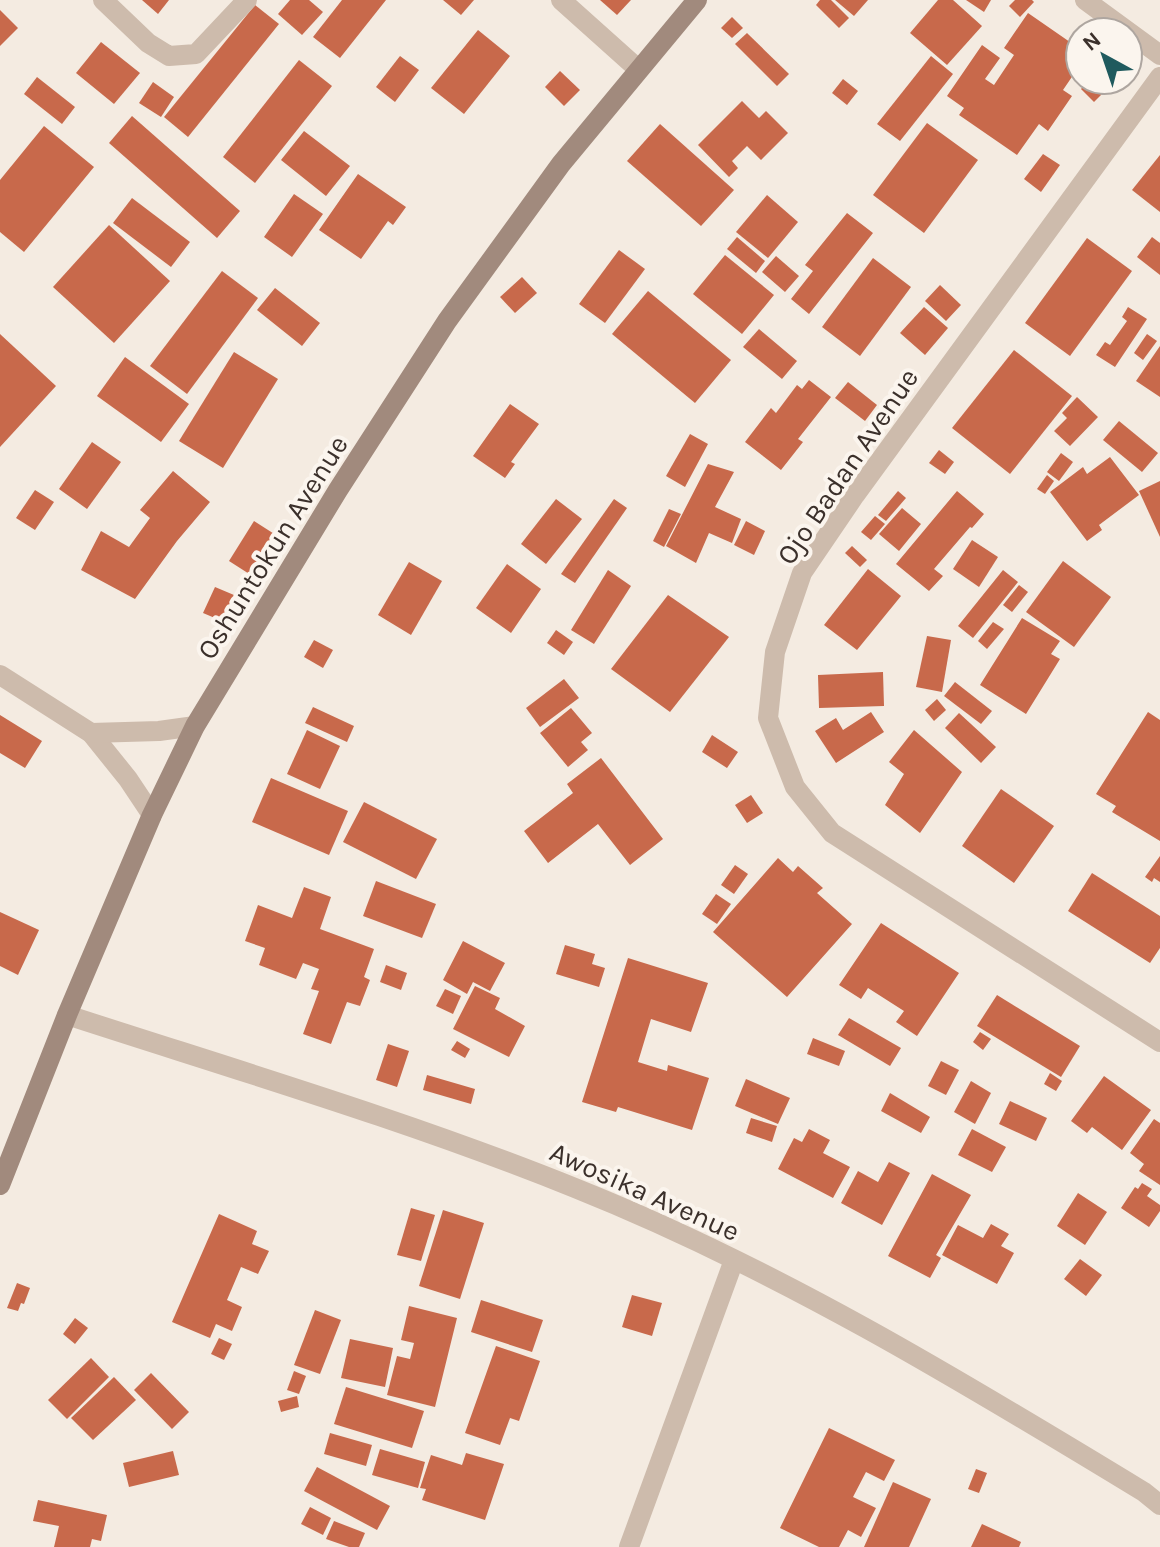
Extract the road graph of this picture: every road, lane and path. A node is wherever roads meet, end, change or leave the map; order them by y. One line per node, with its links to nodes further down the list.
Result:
1 (103, 0): 2 (street)
2 (247, 0)
3 (561, 0): 7 (street)
4 (697, 0): 7 (main road, Oshuntokun Avenue)
5 (1085, 0): 6 (street)
6 (1160, 55)
7 (638, 69): 10 (main road, Oshuntokun Avenue)
8 (1160, 77): 14 (street, Ojo Badan Avenue)
9 (0, 675): 11 (street)
10 (195, 726): 11 (street); 12 (main road, Oshuntokun Avenue)
11 (91, 733): 12 (street)
12 (152, 815): 13 (main road, Oshuntokun Avenue)
13 (67, 1015): 15 (main road, Oshuntokun Avenue); 16 (street, Awosika Avenue)
14 (1160, 1042)
15 (0, 1185)
16 (734, 1260): 17 (street, Awosika Avenue); 18 (street)
17 (1160, 1505)
18 (629, 1547)

